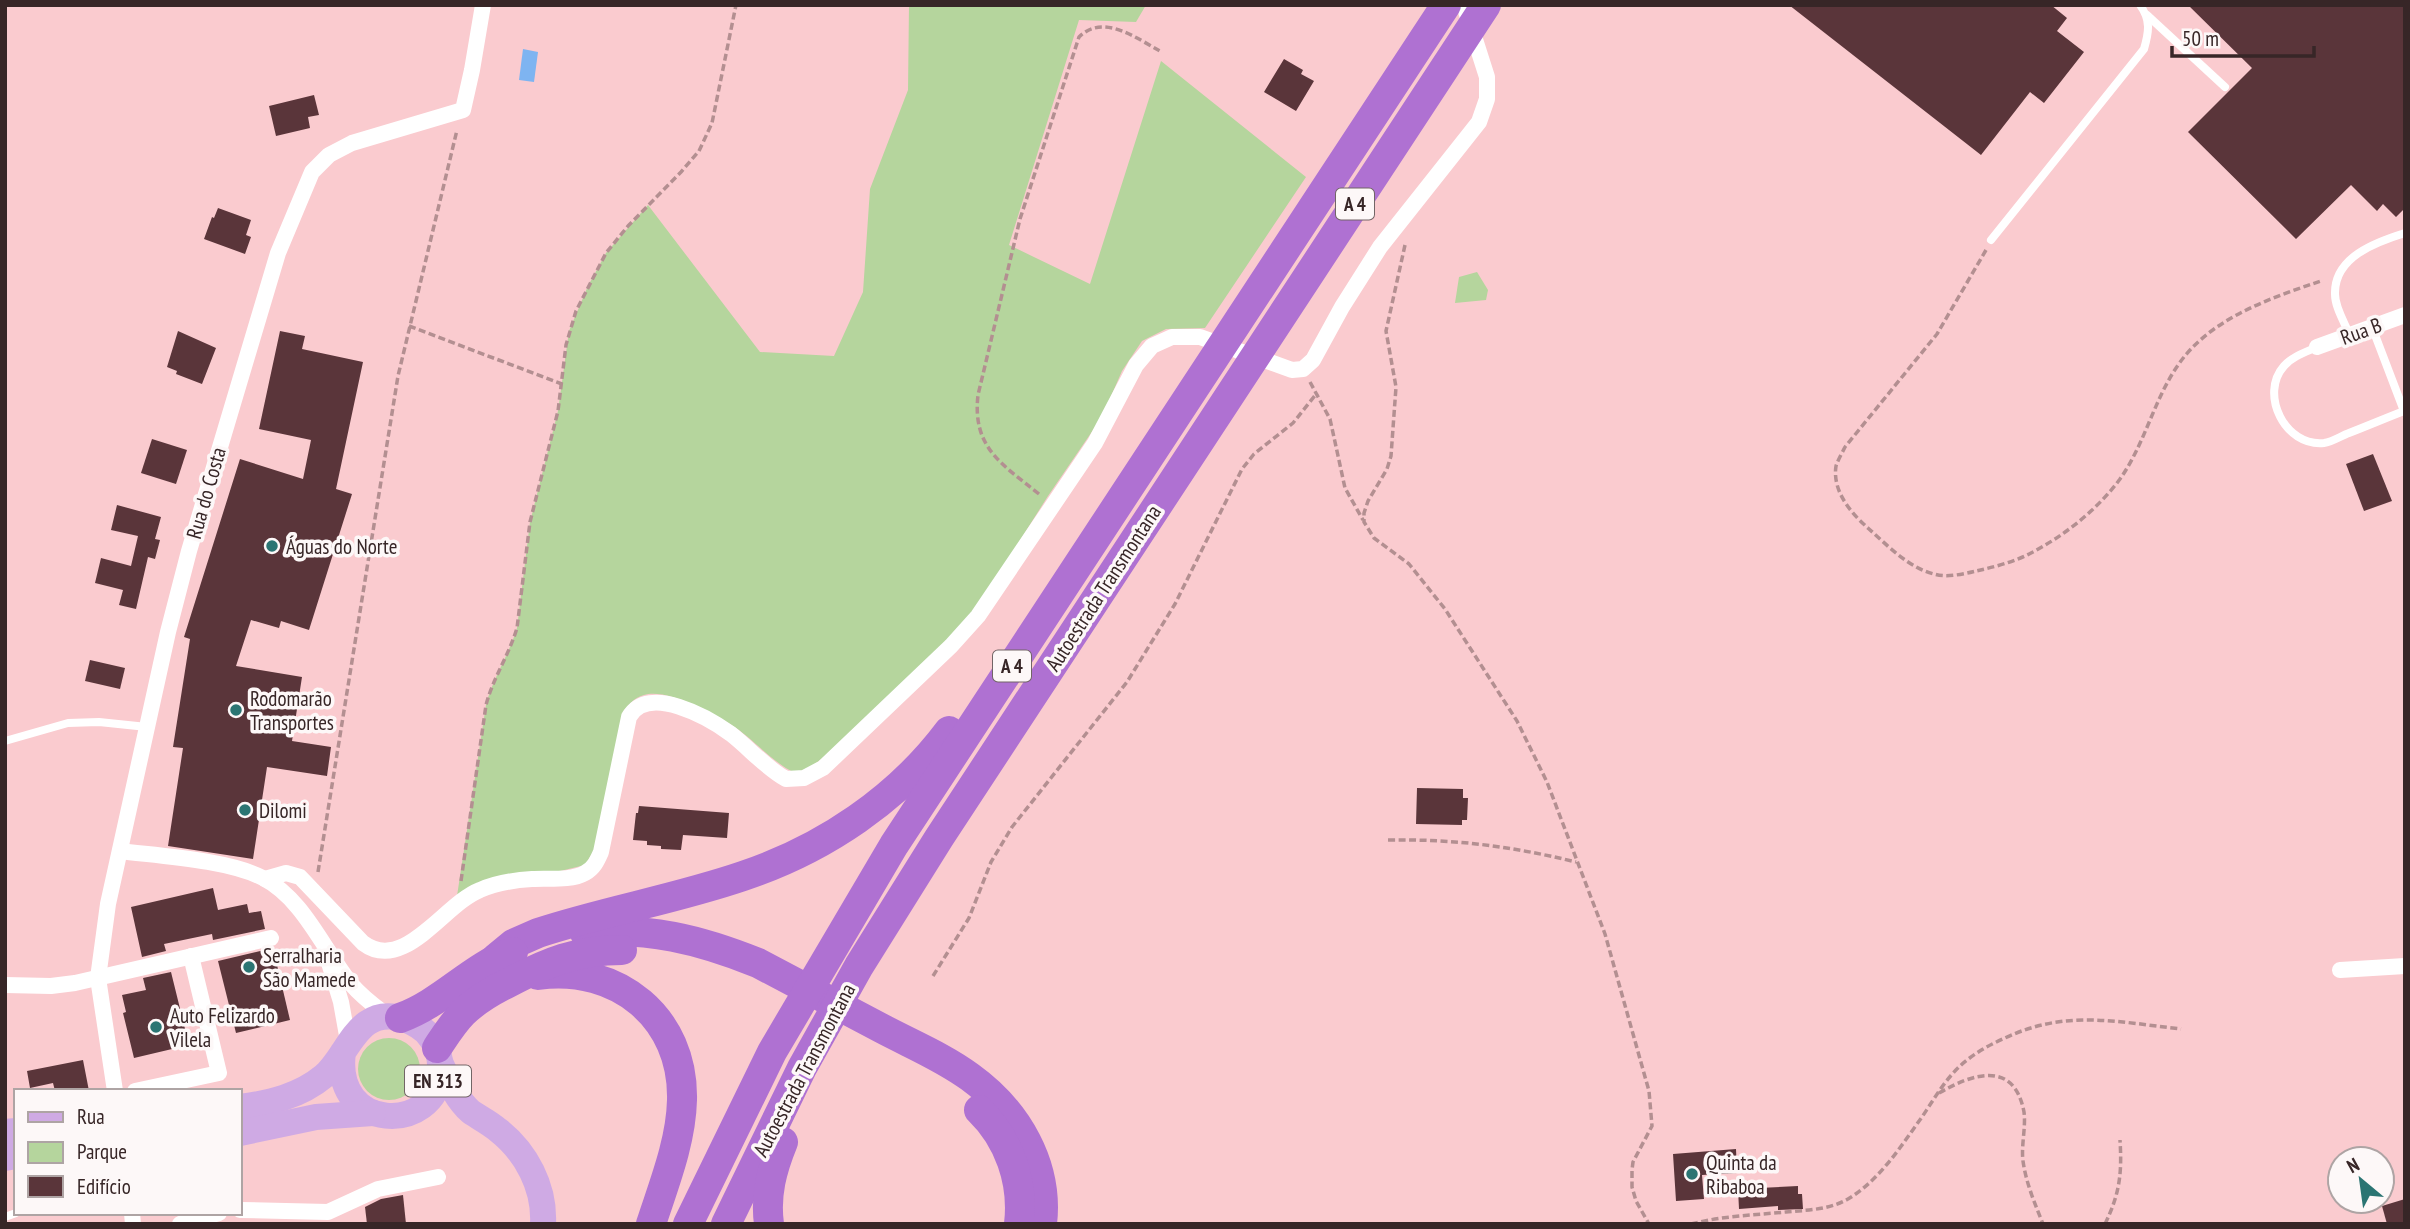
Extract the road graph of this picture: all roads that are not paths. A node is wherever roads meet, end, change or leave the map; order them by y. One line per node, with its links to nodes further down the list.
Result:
1 (483, 5): 15 (street, Rua do Costa)
2 (1447, 5): 14 (highway, Autoestrada Transmontana / A 4)
3 (1464, 5): 18 (street)
4 (1486, 5): 30 (highway, Autoestrada Transmontana / A 4)
5 (2140, 5): 6 (lane)
6 (2147, 15): 7 (lane); 9 (lane)
7 (2225, 87)
8 (2405, 233): 12 (lane)
9 (1991, 240)
10 (2405, 315): 11 (street, Rua B)
11 (2371, 327): 12 (street, Rua B); 13 (lane)
12 (2350, 336): 13 (street, Rua B)
13 (2317, 347)
14 (1194, 383): 24 (highway); 44 (highway, Autoestrada Transmontana / A 4)
15 (146, 727): 16 (lane); 17 (street, Rua do Costa)
16 (5, 741)
17 (120, 851): 18 (street); 25 (street, Rua do Costa)
18 (265, 879): 20 (street)
19 (271, 938): 21 (street)
20 (321, 942): 27 (street); 28 (street)
21 (191, 956): 25 (street); 32 (street)
22 (2405, 966): 23 (street)
23 (2340, 970)
24 (500, 971): 27 (highway); 29 (highway); 43 (highway); 47 (highway); 48 (highway)
25 (98, 978): 26 (street); 31 (street, Rua do Costa)
26 (5, 985)
27 (395, 1018): 28 (main road); 29 (main road, EN 313)
28 (346, 1047): 33 (main road); 35 (main road)
29 (439, 1055): 34 (main road, EN 313); 36 (main road, EN 313)
30 (809, 1072): 45 (highway, Autoestrada Transmontana); 46 (highway)
31 (115, 1089)
32 (144, 1089)
33 (242, 1107)
34 (470, 1111): 36 (main road, EN 313); 42 (main road, EN 313)
35 (373, 1113): 36 (main road, EN 313); 37 (main road, EN 313)
36 (410, 1113)
37 (242, 1133)
38 (438, 1177): 39 (street)
39 (242, 1210)
40 (212, 1215): 41 (street)
41 (180, 1224)
42 (543, 1224)
43 (651, 1224)
44 (688, 1224)
45 (726, 1224)
46 (769, 1224)
47 (1019, 1224)
48 (1042, 1224)

